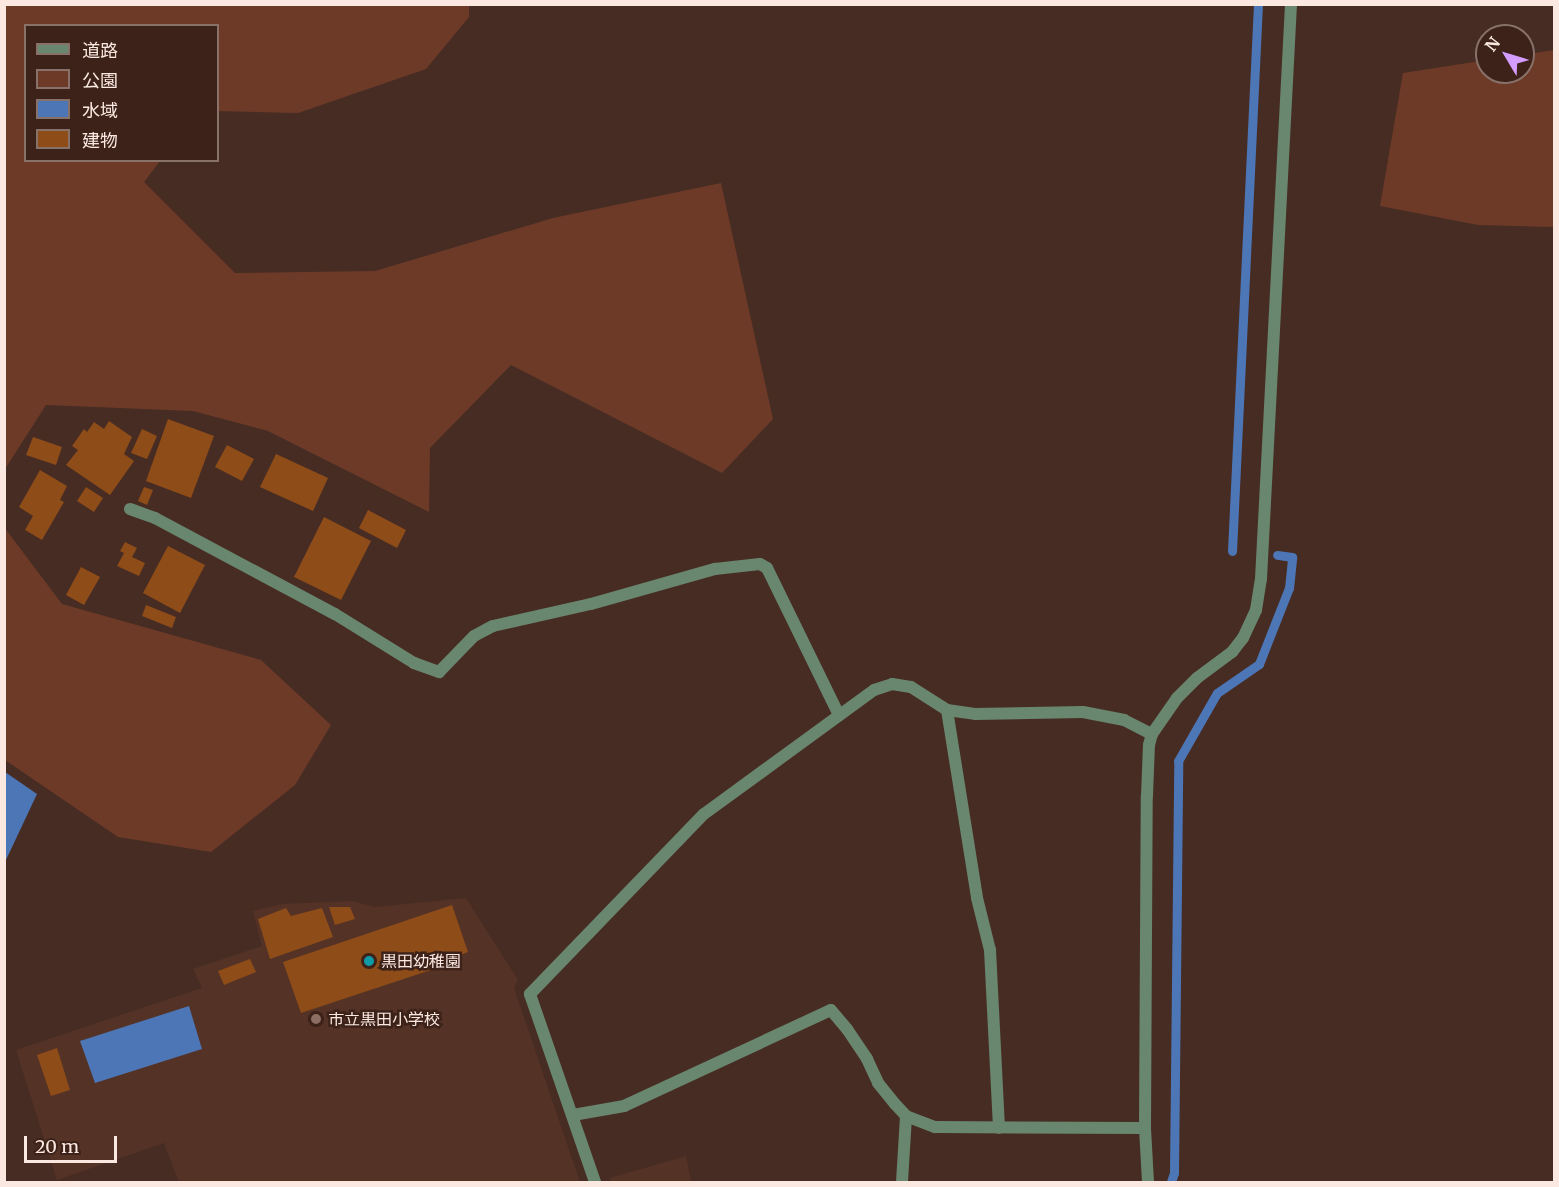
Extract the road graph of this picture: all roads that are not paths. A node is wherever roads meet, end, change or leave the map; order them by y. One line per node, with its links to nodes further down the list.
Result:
1 (1291, 4): 5 (street)
2 (130, 509): 4 (street)
3 (947, 710): 4 (street); 5 (street); 8 (street)
4 (839, 715): 6 (street)
5 (1152, 734): 9 (street)
6 (573, 1115): 7 (street); 10 (street)
7 (906, 1116): 8 (street); 11 (street)
8 (999, 1128): 9 (street)
9 (1144, 1128): 12 (street)
10 (595, 1182)
11 (902, 1182)
12 (1148, 1182)

